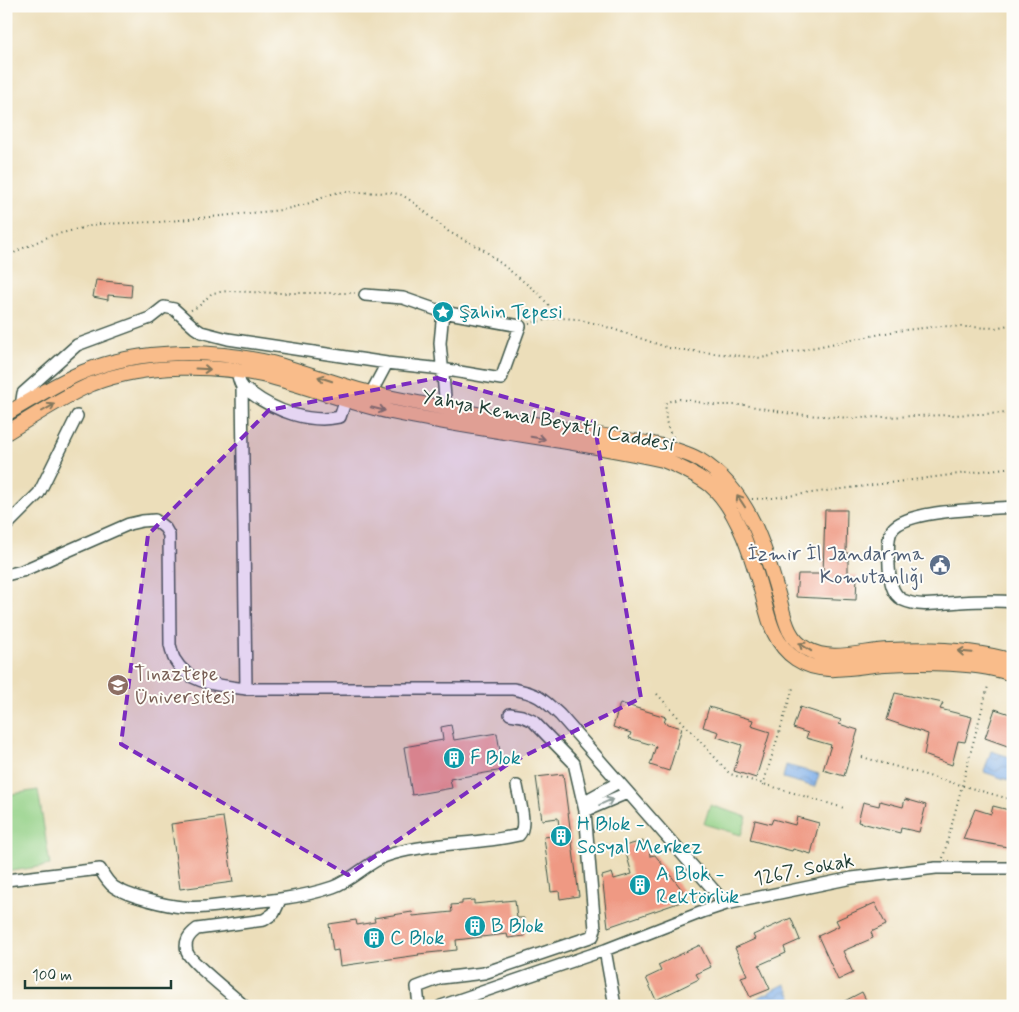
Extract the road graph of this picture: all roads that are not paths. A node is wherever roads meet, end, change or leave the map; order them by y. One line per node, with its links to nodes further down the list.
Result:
1 (365, 295): 2 (street)
2 (443, 312): 4 (street); 4 (street)
3 (387, 363): 4 (street); 8 (street); 9 (street)
4 (442, 368): 10 (street)
5 (237, 371): 6 (street); 7 (main road, Yahya Kemal Beyatlı Caddesi); 14 (main road, Yahya Kemal Beyatlı Caddesi, one-way to 5)
6 (242, 386): 7 (street); 21 (street)
7 (348, 393): 8 (main road, Yahya Kemal Beyatlı Caddesi); 9 (main road, Yahya Kemal Beyatlı Caddesi, one-way to 9); 13 (main road, Yahya Kemal Beyatlı Caddesi, one-way to 13)
8 (371, 393): 10 (main road, Yahya Kemal Beyatlı Caddesi)
9 (21, 406): 11 (main road, Yahya Kemal Beyatlı Caddesi)
10 (443, 408): 13 (main road, Yahya Kemal Beyatlı Caddesi)
11 (6, 414)
12 (77, 416): 16 (street)
13 (470, 419): 19 (main road, Yahya Kemal Beyatlı Caddesi, one-way to 13); 20 (main road, Yahya Kemal Beyatlı Caddesi, one-way to 20)
14 (6, 432)
15 (1013, 507): 18 (street)
16 (6, 526)
17 (6, 575): 21 (street)
18 (1013, 602)
19 (1013, 661)
20 (1013, 675)
21 (246, 689): 23 (street)
22 (510, 714): 26 (street)
23 (619, 782): 25 (street); 26 (street)
24 (517, 786): 29 (street)
25 (627, 793): 26 (street, one-way to 25); 30 (street)
26 (584, 806): 33 (street)
27 (1013, 868): 30 (street, 1267. Sokak)
28 (6, 880): 29 (street)
29 (280, 900): 32 (street)
30 (726, 904): 31 (street, 1267. Sokak)
31 (605, 950): 34 (street, 1267. Sokak); 35 (street)
32 (244, 1006)
33 (419, 1006)
34 (441, 1006)
35 (614, 1006)

